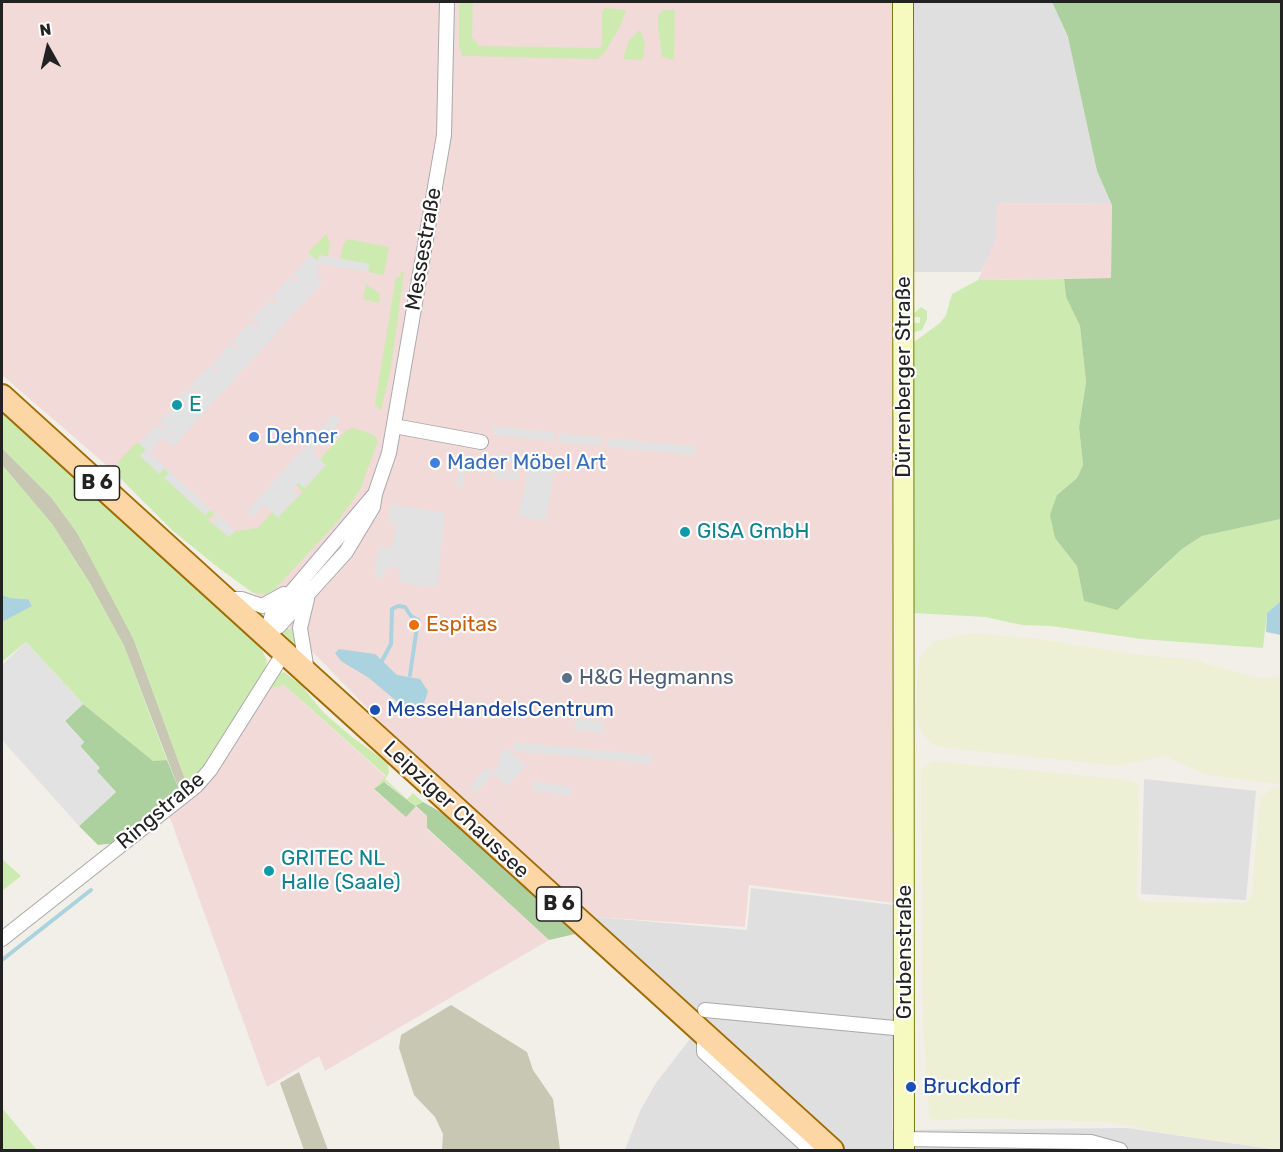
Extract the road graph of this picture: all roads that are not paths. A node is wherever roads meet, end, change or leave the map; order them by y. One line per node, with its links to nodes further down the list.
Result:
1 (447, 2): 4 (street, Messestraße)
2 (903, 2): 13 (street, Dürrenberger Straße)
3 (2, 396): 9 (main road, B 6)
4 (394, 426): 5 (street); 6 (street, Messestraße)
5 (481, 442)
6 (375, 494): 7 (street, Messestraße); 8 (street, Messestraße)
7 (293, 588): 9 (street, Messestraße); 10 (street, Messestraße)
8 (310, 592): 10 (street, Messestraße); 12 (street, Messestraße)
9 (228, 599): 10 (main road, B 6)
10 (266, 634): 11 (main road, Leipziger Chaussee / B 6)
11 (285, 651): 12 (main road, Leipziger Chaussee / B 6); 14 (street, Ringstraße)
12 (308, 672): 17 (main road, Leipziger Chaussee / B 6)
13 (904, 753): 16 (street, Grubenstraße)
14 (2, 939)
15 (705, 1010): 16 (street)
16 (905, 1029): 18 (street, Grubenstraße)
17 (704, 1036): 19 (street); 20 (main road, B 6)
18 (903, 1146): 21 (street)
19 (811, 1150)
20 (832, 1150)
21 (1120, 1150)

